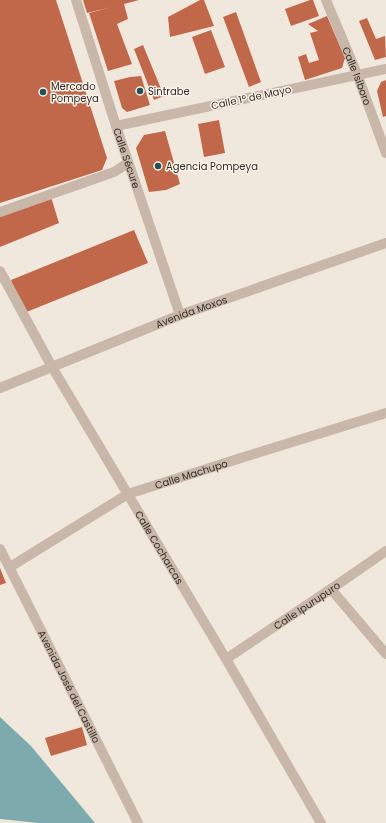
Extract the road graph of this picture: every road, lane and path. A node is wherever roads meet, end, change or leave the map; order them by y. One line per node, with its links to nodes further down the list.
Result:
1 (76, 0): 5 (street, Calle Sécure)
2 (326, 0): 4 (street, Calle Isiboro)
3 (386, 69): 4 (street, Calle 1º de Mayo)
4 (357, 74): 5 (street, Calle 1º de Mayo); 6 (street, Calle Isiboro)
5 (116, 126): 7 (street, Calle Sécure)
6 (386, 153)
7 (128, 163): 8 (street); 11 (street, Calle Sécure)
8 (0, 212)
9 (386, 243): 11 (street, Avenida Moxos)
10 (0, 271): 12 (street, Calle Cocharcas)
11 (180, 315): 12 (street, Avenida Moxos)
12 (52, 367): 13 (street, Avenida Moxos); 15 (street, Calle Cocharcas)
13 (0, 388)
14 (386, 413): 15 (street, Calle Machupo)
15 (128, 494): 18 (street, Calle Machupo); 21 (street, Calle Cocharcas)
16 (0, 549): 18 (street, Avenida José del Castillo)
17 (386, 551): 19 (street, Calle Ipurupuro)
18 (10, 567): 22 (street, Avenida José del Castillo)
19 (331, 589): 20 (street); 21 (street, Calle Ipurupuro)
20 (386, 654)
21 (226, 659): 23 (street, Calle Cocharcas)
22 (138, 823)
23 (321, 823)

